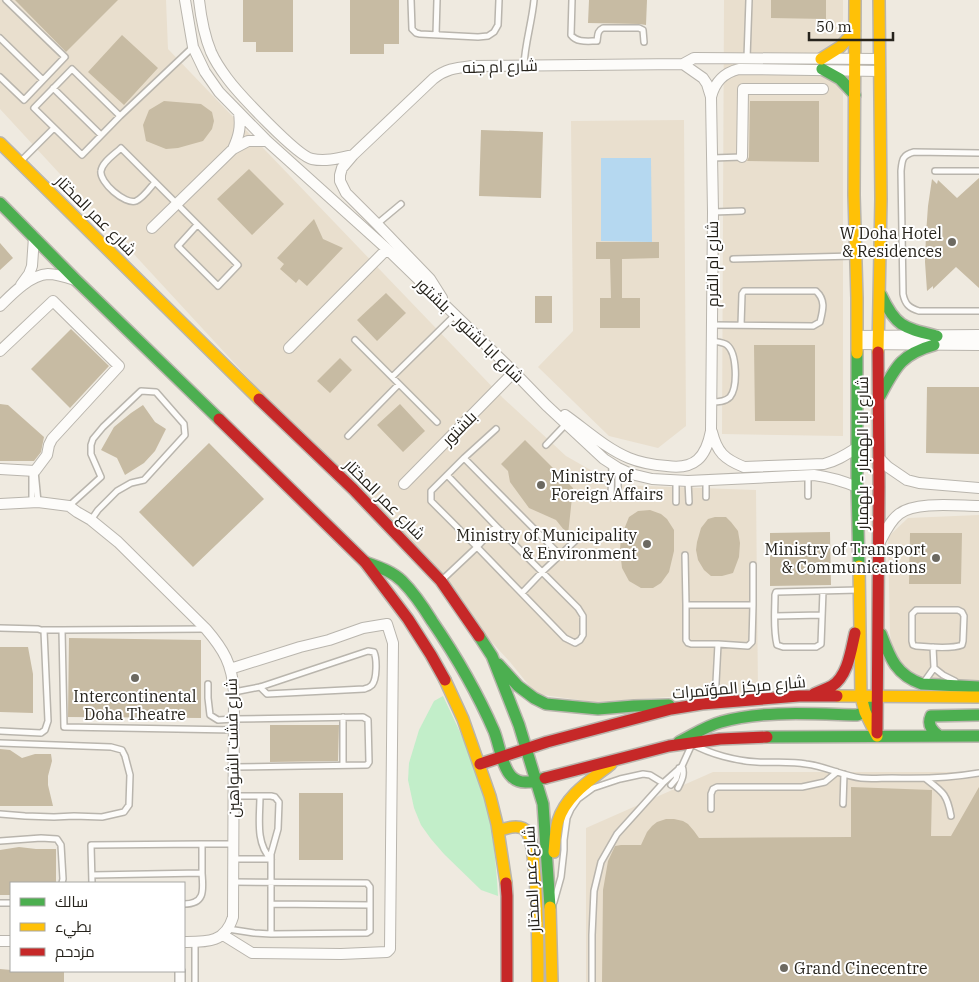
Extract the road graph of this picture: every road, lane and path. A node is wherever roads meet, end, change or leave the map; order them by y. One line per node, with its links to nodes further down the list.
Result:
1 (6, 0): 24 (lane)
2 (185, 0): 16 (street, شارع ابا لشتور - بلشتور)
3 (199, 0): 37 (street)
4 (412, 0): 13 (lane)
5 (437, 0): 13 (lane)
6 (499, 0): 13 (lane)
7 (534, 0): 20 (lane)
8 (572, 0): 15 (lane)
9 (749, 0): 17 (lane)
10 (855, 0): 12 (street, شارع ابا الهمبار - بلهمبار)
11 (879, 0): 22 (street, شارع ابا الهمبار - بلهمبار)
12 (855, 31): 19 (street); 21 (street, شارع ابا الهمبار - بلهمبار)
13 (436, 35)
14 (0, 38): 24 (lane)
15 (644, 42)
16 (193, 47): 29 (street, شارع ابا لشتور - بلشتور); 30 (lane)
17 (747, 58): 18 (street, شارع ام جنه); 19 (street, شارع ام جنه)
18 (683, 64): 20 (street, شارع ام جنه); 28 (street, شارع ام القرم)
19 (821, 64): 21 (street, شارع ام جنه); 27 (street); 28 (street)
20 (524, 65): 37 (street, شارع ام جنه)
21 (855, 65): 22 (street, شارع ام جنه); 27 (street, شارع ابا الهمبار - بلهمبار)
22 (880, 65): 58 (street, شارع ابا الهمبار - بلهمبار)
23 (0, 77): 24 (lane)
24 (43, 80)
25 (53, 88): 30 (lane); 31 (lane); 32 (lane)
26 (823, 89): 38 (street)
27 (854, 95): 54 (street, شارع ابا الهمبار - بلهمبار)
28 (711, 97): 39 (street, شارع ام القرم)
29 (239, 113): 33 (street, شارع ابا لشتور - بلشتور); 35 (street)
30 (120, 116): 32 (lane)
31 (54, 128): 32 (lane); 40 (lane)
32 (101, 135)
33 (267, 141): 35 (street); 53 (street, شارع ابا لشتور - بلشتور)
34 (0, 143): 40 (street, شارع عمر المختار)
35 (233, 149): 45 (street)
36 (979, 153): 60 (lane)
37 (353, 155): 49 (street, شارع ام جنه)
38 (742, 157): 39 (lane)
39 (712, 158): 47 (street, شارع ام القرم)
40 (20, 163): 119 (street, شارع عمر المختار)
41 (935, 171): 42 (lane)
42 (979, 171)
43 (155, 182): 43 (lane); 45 (lane)
44 (0, 203): 52 (street, شارع عمر المختار)
45 (177, 204): 50 (lane); 51 (street)
46 (401, 204): 49 (lane)
47 (713, 212): 48 (lane); 62 (street, شارع ام القرم)
48 (742, 212)
49 (377, 224): 61 (street, شارع ام جنه)
50 (197, 225): 50 (lane)
51 (152, 228)
52 (34, 237): 56 (street, شارع عمر المختار); 57 (street)
53 (387, 249): 61 (street, شارع ابا لشتور - بلشتور); 71 (street)
54 (856, 256): 55 (lane); 66 (street, شارع ابا الهمبار - بلهمبار)
55 (733, 259)
56 (76, 280): 57 (street); 116 (street, شارع عمر المختار)
57 (20, 288): 59 (street)
58 (879, 291): 67 (street, شارع ابا الهمبار - بلهمبار); 68 (street)
59 (0, 306)
60 (979, 311)
61 (452, 313): 73 (street, شارع ابا لشتور - بلشتور); 74 (lane)
62 (712, 324): 63 (lane); 69 (street, شارع ام القرم)
63 (741, 325): 63 (lane)
64 (979, 336): 68 (street)
65 (355, 340): 74 (lane)
66 (857, 340): 67 (street); 85 (street, شارع ابا الهمبار - بلهمبار)
67 (879, 340): 68 (street); 76 (street, شارع ابا الهمبار - بلهمبار)
68 (936, 340): 70 (street); 76 (street)
69 (712, 341): 77 (street, شارع ام القرم); 77 (lane)
70 (979, 345)
71 (289, 348)
72 (0, 351): 90 (street)
73 (514, 372): 78 (street, شارع ابا لشتور - بلشتور); 96 (street, بلشتور)
74 (392, 377): 75 (lane)
75 (399, 384): 79 (lane); 83 (lane)
76 (880, 397): 87 (street, شارع ابا الهمبار - بلهمبار)
77 (712, 402): 82 (street, شارع ام القرم)
78 (546, 405): 80 (street, شارع ابا لشتور - بلشتور); 82 (street, شارع ام القرم)
79 (437, 422)
80 (566, 424): 84 (lane); 88 (street, شارع ابا لشتور - بلشتور)
81 (496, 429): 86 (lane)
82 (712, 431): 85 (street, شارع ام القرم)
83 (348, 436)
84 (546, 445)
85 (858, 447): 97 (street, شارع ابا الهمبار - بلهمبار)
86 (464, 458): 91 (lane); 114 (lane)
87 (879, 458): 98 (street); 112 (street, شارع ابا الهمبار - بلهمبار)
88 (615, 466): 94 (street, شارع ابا لشتور - بلشتور); 99 (lane); 100 (lane)
89 (0, 469): 90 (street)
90 (34, 471): 103 (lane)
91 (446, 475): 110 (lane); 113 (lane)
92 (808, 475): 93 (street, شارع ابا لشتور - بلشتور); 97 (street, شارع ابا لشتور - بلشتور); 101 (lane)
93 (706, 480): 95 (street, شارع ابا لشتور - بلشتور); 102 (lane)
94 (676, 481): 95 (street, شارع ابا لشتور - بلشتور); 104 (lane)
95 (688, 481): 105 (lane)
96 (404, 484)
97 (857, 487): 120 (street, شارع ابا الهمبار - بلهمبار)
98 (979, 488)
99 (611, 496)
100 (618, 496)
101 (808, 496)
102 (706, 498)
103 (35, 502): 106 (street, شارع فشت الشواهين); 107 (street, شارع فشت الشواهين)
104 (676, 502)
105 (689, 502)
106 (0, 504)
107 (69, 506): 109 (street, شارع فشت الشواهين); 109 (lane)
108 (979, 506): 112 (street)
109 (91, 520): 130 (street, شارع فشت الشواهين)
110 (496, 526): 113 (lane); 118 (lane)
111 (575, 541): 114 (lane)
112 (878, 546): 128 (street, شارع ابا الهمبار - بلهمبار)
113 (477, 547): 119 (lane); 122 (lane)
114 (560, 554): 118 (lane)
115 (685, 555): 123 (lane)
116 (365, 562): 161 (street); 163 (street, شارع عمر المختار)
117 (753, 566): 124 (lane)
118 (542, 572): 122 (lane); 122 (lane)
119 (442, 581): 135 (street, شارع عمر المختار)
120 (859, 590): 121 (lane); 127 (street, شارع ابا الهمبار - بلهمبار)
121 (823, 591): 125 (lane); 126 (lane)
122 (522, 593)
123 (686, 605): 124 (lane); 133 (lane)
124 (753, 605): 133 (lane)
125 (822, 615): 126 (lane); 126 (lane)
126 (775, 616)
127 (860, 624): 143 (street); 144 (street, شارع ابا الهمبار - بلهمبار)
128 (879, 626): 139 (street); 145 (street, شارع ابا الهمبار - بلهمبار)
129 (0, 628): 131 (lane)
130 (206, 629): 132 (lane); 137 (street, شارع فشت الشواهين)
131 (42, 630): 132 (lane); 153 (lane)
132 (62, 630): 152 (lane)
133 (718, 644): 146 (lane)
134 (933, 647): 134 (lane); 136 (lane)
135 (492, 656): 147 (street); 160 (street, شارع عمر المختار)
136 (934, 668): 139 (lane); 141 (lane)
137 (230, 669): 142 (street, شارع فشت الشواهين); 198 (street)
138 (208, 684): 151 (lane)
139 (922, 684): 141 (street)
140 (260, 687): 140 (lane); 142 (lane)
141 (977, 690): 145 (street, شارع مركز المؤتمرات)
142 (234, 692): 151 (street, شارع فشت الشواهين)
143 (799, 696): 144 (street, شارع مركز المؤتمرات); 146 (street, شارع مركز المؤتمرات)
144 (861, 697): 145 (street, شارع مركز المؤتمرات); 148 (street, شارع ابا الهمبار - بلهمبار)
145 (877, 697): 148 (street); 154 (street, شارع ابا الهمبار - بلهمبار)
146 (715, 702): 147 (street, شارع مركز المؤتمرات)
147 (702, 704): 160 (street, شارع مركز المؤتمرات)
148 (866, 712): 154 (street, شارع ابا الهمبار - بلهمبار); 159 (street)
149 (979, 715): 155 (street)
150 (343, 717): 151 (lane); 164 (lane); 164 (lane)
151 (234, 719): 152 (street, شارع فشت الشواهين)
152 (234, 730): 165 (street, شارع فشت الشواهين)
153 (0, 731)
154 (877, 736): 155 (street); 158 (street)
155 (939, 736): 156 (street)
156 (979, 736)
157 (0, 743): 179 (lane)
158 (692, 744): 159 (street); 166 (lane); 167 (lane)
159 (669, 746): 162 (street)
160 (527, 749): 161 (street, شارع مركز المؤتمرات); 171 (street, شارع عمر المختار)
161 (503, 757): 163 (street, شارع مركز المؤتمرات); 171 (street)
162 (615, 760): 171 (street); 189 (street)
163 (480, 764): 181 (street, شارع عمر المختار)
164 (343, 765): 165 (lane)
165 (234, 767): 175 (street, شارع فشت الشواهين)
166 (681, 767): 172 (lane); 173 (lane); 174 (lane)
167 (837, 772): 168 (lane); 178 (lane)
168 (844, 774): 170 (lane); 177 (lane)
169 (979, 774): 170 (lane)
170 (926, 779): 180 (lane)
171 (536, 780): 189 (street, شارع عمر المختار)
172 (663, 783): 197 (lane); 206 (lane)
173 (671, 785)
174 (678, 788)
175 (234, 796): 176 (lane); 184 (street, شارع فشت الشواهين)
176 (260, 796): 186 (lane); 186 (lane)
177 (843, 804)
178 (711, 809)
179 (0, 814)
180 (951, 816)
181 (498, 831): 203 (street, شارع عمر المختار); 204 (street)
182 (0, 840): 190 (lane)
183 (202, 844): 184 (lane); 187 (lane); 188 (lane)
184 (234, 844): 185 (street, شارع فشت الشواهين)
185 (233, 859): 186 (lane); 192 (street, شارع فشت الشواهين)
186 (271, 859): 193 (lane)
187 (202, 873): 188 (lane); 194 (lane)
188 (92, 875): 191 (lane)
189 (547, 876): 197 (street, شارع عمر المختار)
190 (62, 882)
191 (92, 882)
192 (233, 882): 193 (lane); 198 (street, شارع فشت الشواهين)
193 (271, 882): 195 (lane); 196 (lane)
194 (185, 904)
195 (271, 904): 196 (lane); 199 (lane)
196 (370, 905): 199 (lane)
197 (550, 912): 205 (street, شارع عمر المختار)
198 (225, 932): 199 (lane); 201 (street)
199 (271, 934)
200 (185, 942): 201 (street)
201 (195, 942): 202 (lane)
202 (195, 982)
203 (507, 982)
204 (538, 982)
205 (552, 982)
206 (592, 982)

